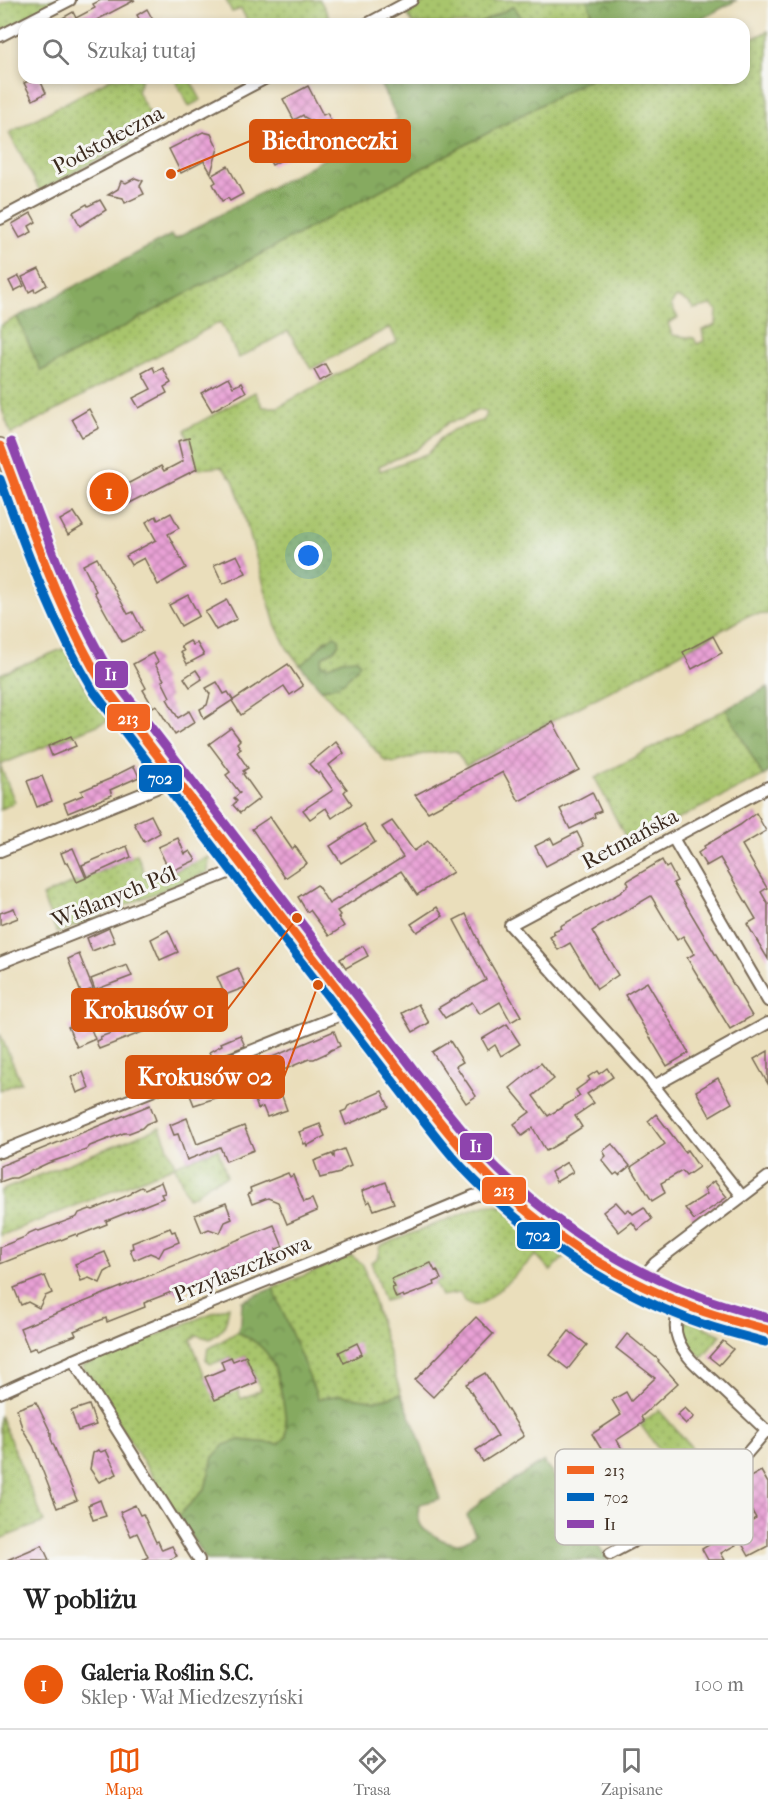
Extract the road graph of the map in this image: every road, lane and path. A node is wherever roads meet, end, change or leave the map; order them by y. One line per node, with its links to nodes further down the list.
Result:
1 (70, 0): 3 (street)
2 (412, 0): 4 (street)
3 (35, 18)
4 (378, 18)
5 (18, 27): 6 (street)
6 (0, 36)
7 (255, 84): 8 (street, Podstołeczna)
8 (0, 219)
9 (0, 446): 10 (main road)
10 (176, 780): 13 (street); 14 (main road)
11 (768, 788): 12 (street, Retmańska)
12 (673, 838): 16 (street); 19 (street, Retmańska)
13 (0, 851)
14 (243, 867): 15 (street, Wiślanych Pól); 17 (main road)
15 (0, 963)
16 (768, 1001)
17 (353, 1010): 20 (street); 22 (main road)
18 (768, 1023): 19 (street)
19 (654, 1086): 23 (street)
20 (0, 1152)
21 (768, 1177): 23 (street)
22 (502, 1190): 24 (main road); 27 (street, Przylaszczkowa)
23 (742, 1196): 24 (street)
24 (637, 1283): 25 (main road)
25 (683, 1303): 26 (main road); 29 (street)
26 (768, 1330)
27 (73, 1360): 28 (street, Przylaszczkowa); 33 (street)
28 (0, 1393)
29 (767, 1431): 30 (street)
30 (751, 1449)
31 (626, 1545): 32 (street)
32 (610, 1554)
33 (199, 1560)

